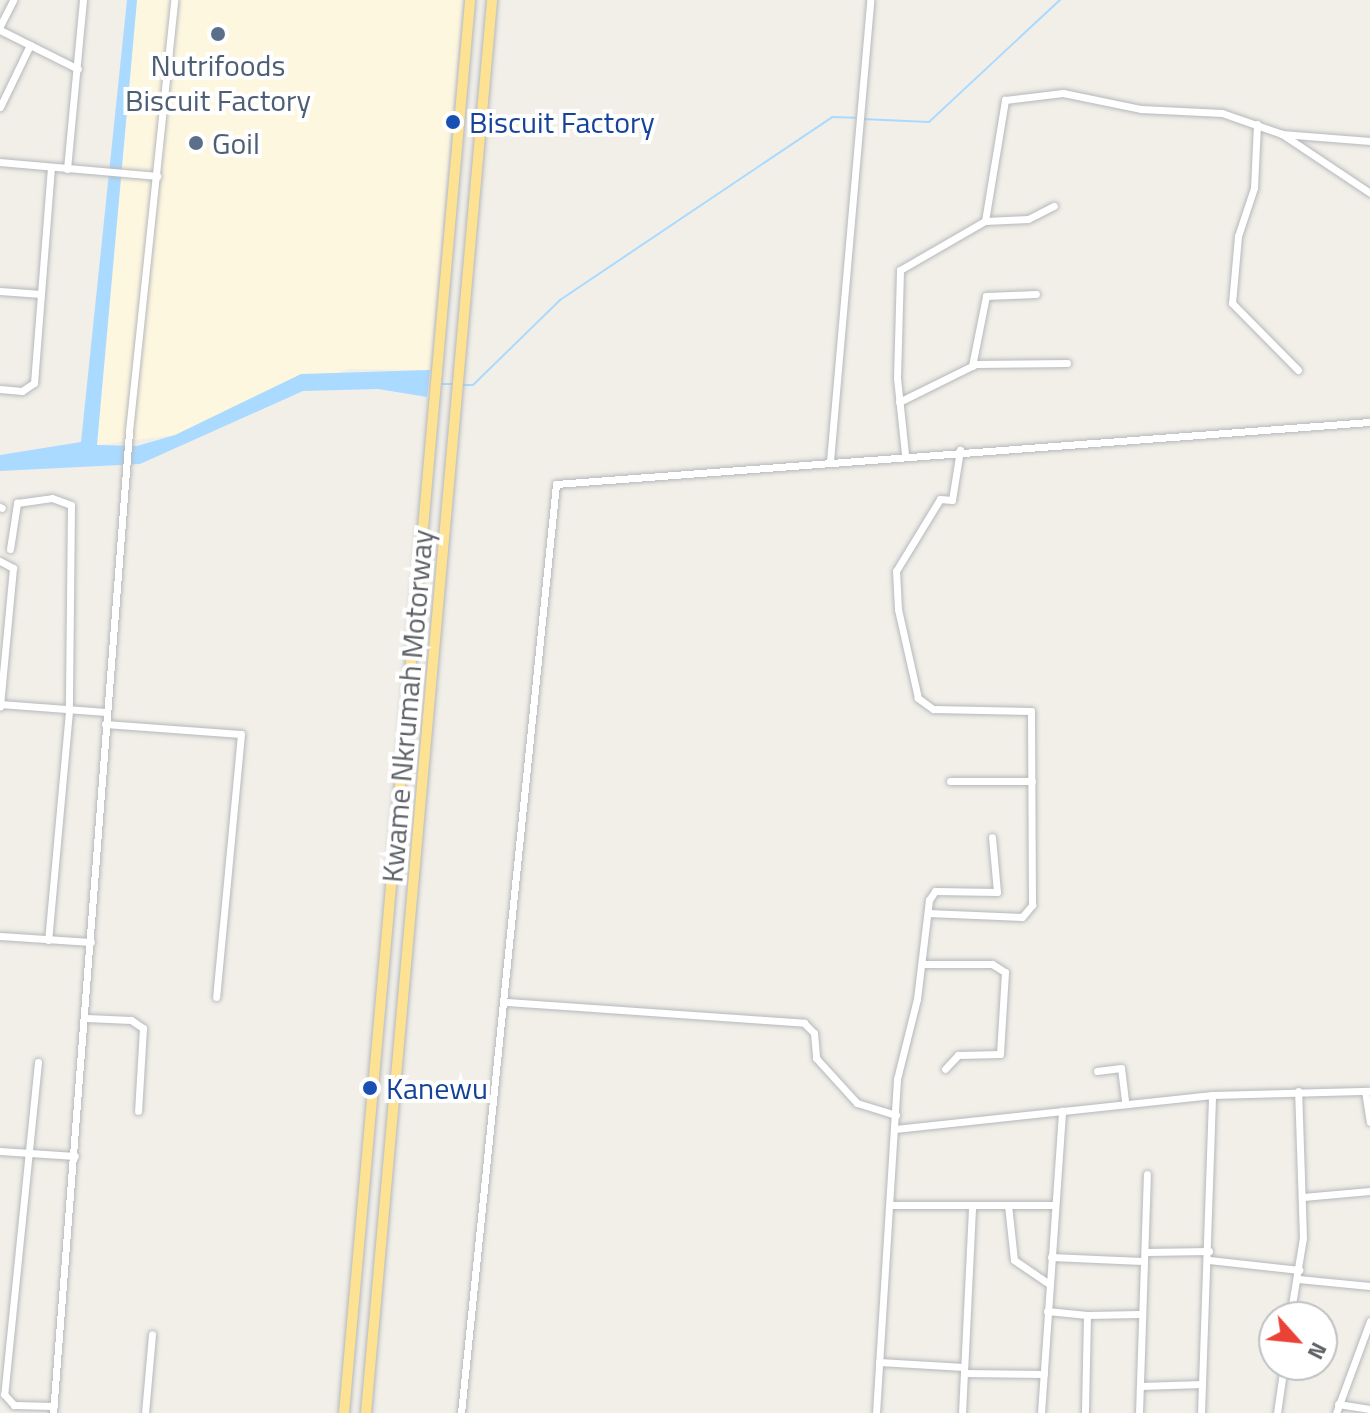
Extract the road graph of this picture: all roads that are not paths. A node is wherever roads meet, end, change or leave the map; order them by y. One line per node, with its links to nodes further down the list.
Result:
1 (13, 0): 7 (street)
2 (83, 0): 9 (street)
3 (174, 0): 17 (street)
4 (470, 0): 95 (highway, Kwame Nkrumah Motorway)
5 (492, 0): 96 (highway, Kwame Nkrumah Motorway)
6 (870, 0): 32 (street)
7 (0, 28): 8 (street)
8 (30, 45): 9 (street); 10 (street)
9 (78, 69): 16 (street)
10 (0, 107)
11 (1257, 124): 12 (street); 20 (street); 26 (street)
12 (1282, 134): 13 (street); 18 (street)
13 (1370, 141)
14 (0, 162): 15 (street)
15 (51, 168): 16 (street); 22 (street)
16 (67, 169): 17 (street)
17 (157, 176): 37 (street)
18 (1370, 193)
19 (1054, 206): 20 (street)
20 (985, 221): 28 (street)
21 (0, 291): 22 (street)
22 (41, 294): 27 (street)
23 (1036, 294): 25 (street)
24 (1067, 363): 25 (street)
25 (972, 366): 28 (street)
26 (1298, 370)
27 (0, 389)
28 (899, 402): 31 (street)
29 (1370, 422): 30 (street)
30 (960, 450): 31 (street); 40 (street)
31 (905, 454): 32 (street)
32 (830, 461): 48 (street)
33 (10, 549): 36 (street)
34 (0, 561): 35 (street)
35 (0, 705): 36 (street)
36 (69, 711): 37 (street); 44 (street)
37 (106, 712): 38 (street)
38 (105, 724): 45 (street); 47 (street)
39 (950, 781): 40 (street)
40 (1032, 781): 42 (street)
41 (992, 837): 42 (street)
42 (928, 913): 46 (street)
43 (0, 936): 44 (street)
44 (48, 940): 45 (street)
45 (91, 942): 49 (street)
46 (923, 964): 51 (street); 59 (street)
47 (216, 997)
48 (507, 1002): 59 (street); 97 (street)
49 (86, 1018): 57 (street); 64 (street)
50 (38, 1062): 63 (street)
51 (945, 1069)
52 (1097, 1071): 56 (street)
53 (1298, 1091): 54 (street); 55 (street); 67 (street)
54 (1367, 1091): 60 (street)
55 (1212, 1095): 56 (street); 73 (street)
56 (1125, 1103): 58 (street)
57 (138, 1111)
58 (1062, 1111): 61 (street); 71 (street)
59 (896, 1115): 61 (street)
60 (1370, 1122)
61 (895, 1129): 68 (street)
62 (0, 1151): 63 (street)
63 (31, 1153): 64 (street); 91 (street)
64 (75, 1156): 91 (street)
65 (1147, 1174): 72 (street)
66 (1370, 1191): 67 (street)
67 (1303, 1197): 76 (street)
68 (891, 1205): 69 (street); 85 (street)
69 (972, 1205): 70 (street); 86 (street)
70 (1008, 1205): 71 (street); 77 (street)
71 (1055, 1205): 74 (street)
72 (1146, 1252): 73 (street); 75 (street)
73 (1209, 1256): 76 (street); 89 (street)
74 (1051, 1257): 75 (street); 77 (street)
75 (1142, 1261): 81 (street)
76 (1299, 1274): 78 (street); 79 (street)
77 (1049, 1284): 80 (street)
78 (1370, 1286)
79 (1293, 1301)
80 (1047, 1311): 82 (street); 87 (street)
81 (1139, 1314): 82 (street); 90 (street)
82 (1087, 1315): 101 (street)
83 (1370, 1321): 92 (street)
84 (152, 1334): 94 (street)
85 (879, 1362): 86 (street); 98 (street)
86 (964, 1370): 87 (street); 99 (street)
87 (1044, 1374): 100 (street)
88 (1282, 1381): 104 (street)
89 (1202, 1384): 90 (street); 103 (street)
90 (1140, 1386): 102 (street)
91 (53, 1409)
92 (1337, 1409): 93 (street)
93 (1370, 1409)
94 (145, 1413)
95 (344, 1413)
96 (366, 1413)
97 (461, 1413)
98 (876, 1413)
99 (962, 1413)
100 (1041, 1413)
101 (1085, 1413)
102 (1139, 1413)
103 (1201, 1413)
104 (1277, 1413)

